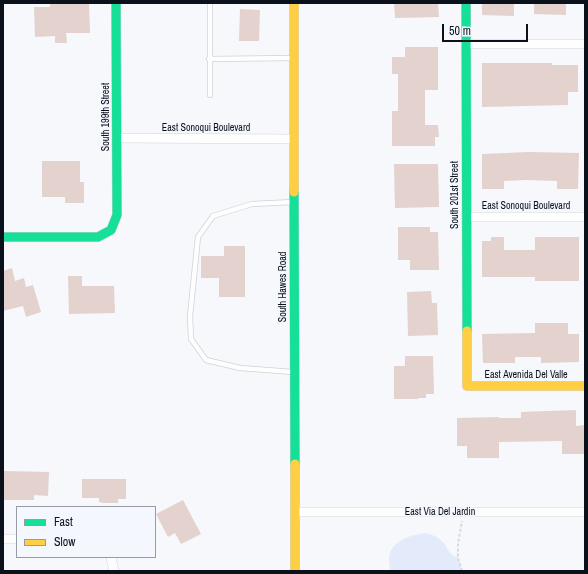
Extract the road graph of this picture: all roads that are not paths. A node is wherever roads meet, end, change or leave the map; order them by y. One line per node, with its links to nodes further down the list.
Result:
1 (116, 3): 10 (street, South 199th Street)
2 (210, 3): 7 (lane)
3 (294, 3): 8 (street, South Hawes Road)
4 (466, 3): 5 (street, South 201st Street)
5 (466, 44): 6 (street); 13 (street, South 201st Street)
6 (585, 44)
7 (209, 58): 8 (lane); 9 (lane)
8 (294, 58): 11 (street, South Hawes Road)
9 (210, 95)
10 (117, 138): 11 (street, East Sonoqui Boulevard); 15 (street, South 199th Street)
11 (294, 139): 12 (street, South Hawes Road)
12 (294, 202): 16 (street, South Hawes Road); 16 (lane)
13 (466, 217): 14 (street, East Sonoqui Boulevard); 17 (street, South 201st Street)
14 (585, 217)
15 (3, 237)
16 (295, 372): 19 (street, South Hawes Road)
17 (466, 386): 18 (street, East Avenida Del Valle)
18 (585, 386)
19 (295, 512): 20 (street, East Via Del Jardin); 25 (street, South Hawes Road)
20 (585, 512)
21 (3, 539): 22 (street)
22 (16, 539)
23 (111, 558): 24 (street)
24 (114, 571)
25 (295, 571)

